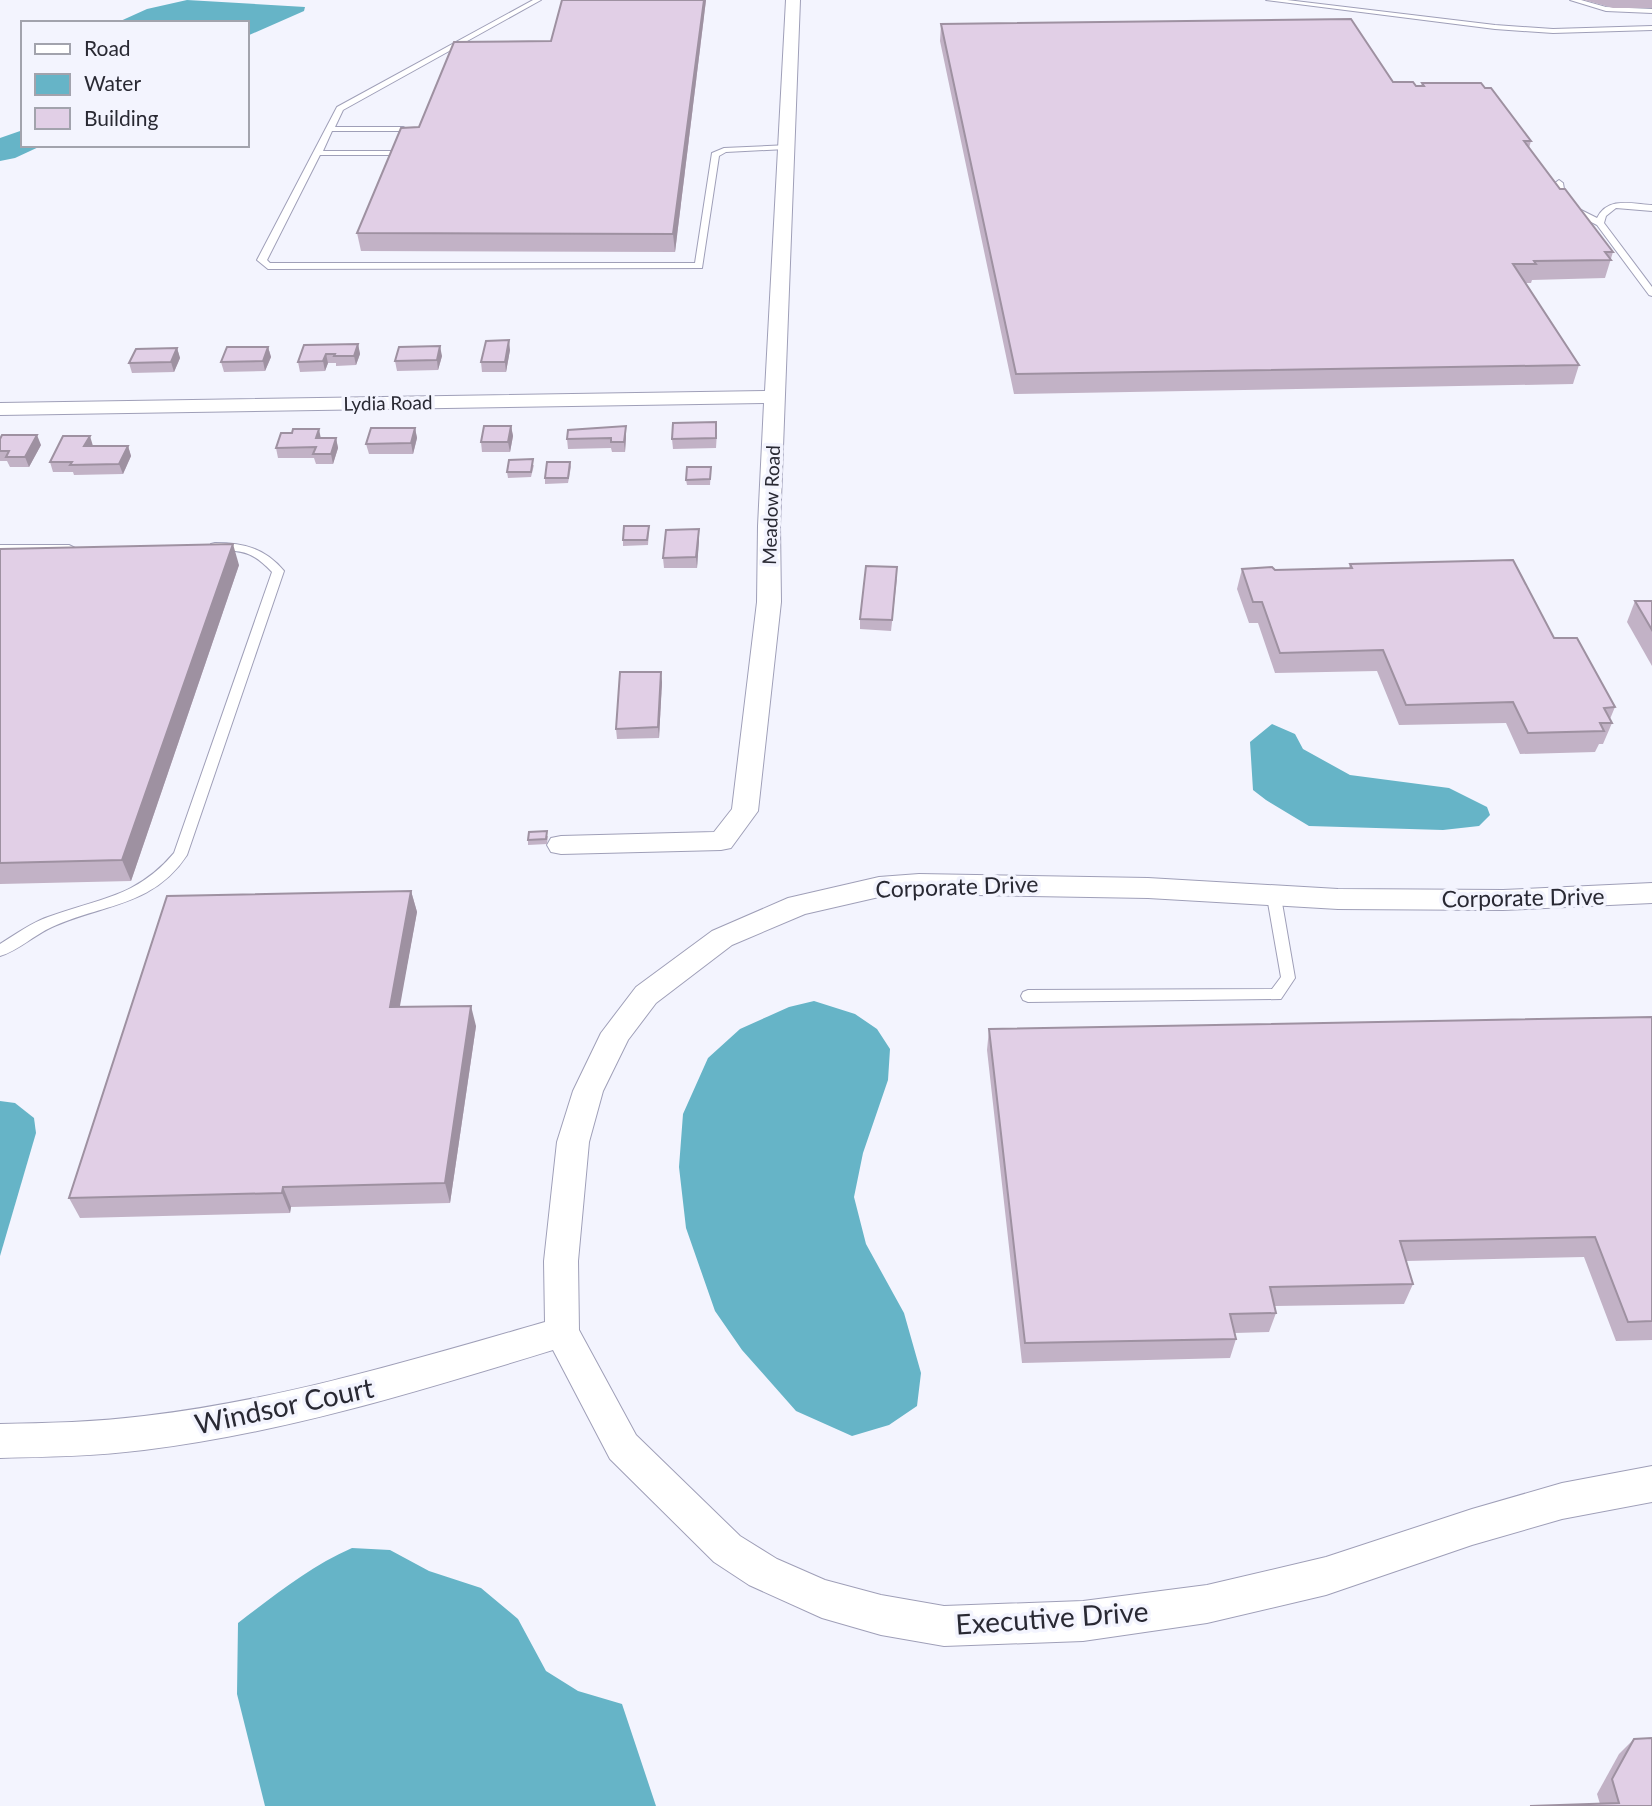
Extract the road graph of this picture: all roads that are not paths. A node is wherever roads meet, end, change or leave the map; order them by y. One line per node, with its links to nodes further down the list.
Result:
1 (538, 0): 9 (lane)
2 (793, 0): 11 (street, Meadow Road)
3 (1269, 0): 7 (lane)
4 (1573, 0): 5 (lane)
5 (1652, 10)
6 (1652, 28): 7 (lane)
7 (1613, 31): 8 (lane)
8 (1652, 34)
9 (331, 128): 10 (lane); 12 (lane)
10 (403, 129)
11 (786, 148): 12 (lane); 18 (street, Meadow Road)
12 (318, 153): 13 (lane)
13 (395, 153)
14 (1559, 183): 16 (lane)
15 (1652, 208): 16 (lane)
16 (1600, 223): 17 (lane)
17 (1652, 293)
18 (775, 397): 19 (street, Lydia Road); 23 (street, Meadow Road)
19 (0, 409)
20 (200, 547): 26 (lane)
21 (0, 548): 22 (lane)
22 (80, 548)
23 (561, 845)
24 (1652, 893): 25 (street, Corporate Drive)
25 (1274, 897): 27 (lane); 28 (street, Corporate Drive)
26 (0, 951)
27 (1028, 996)
28 (562, 1332): 29 (street, Windsor Court); 30 (street, Executive Drive)
29 (0, 1441)
30 (1652, 1484)

